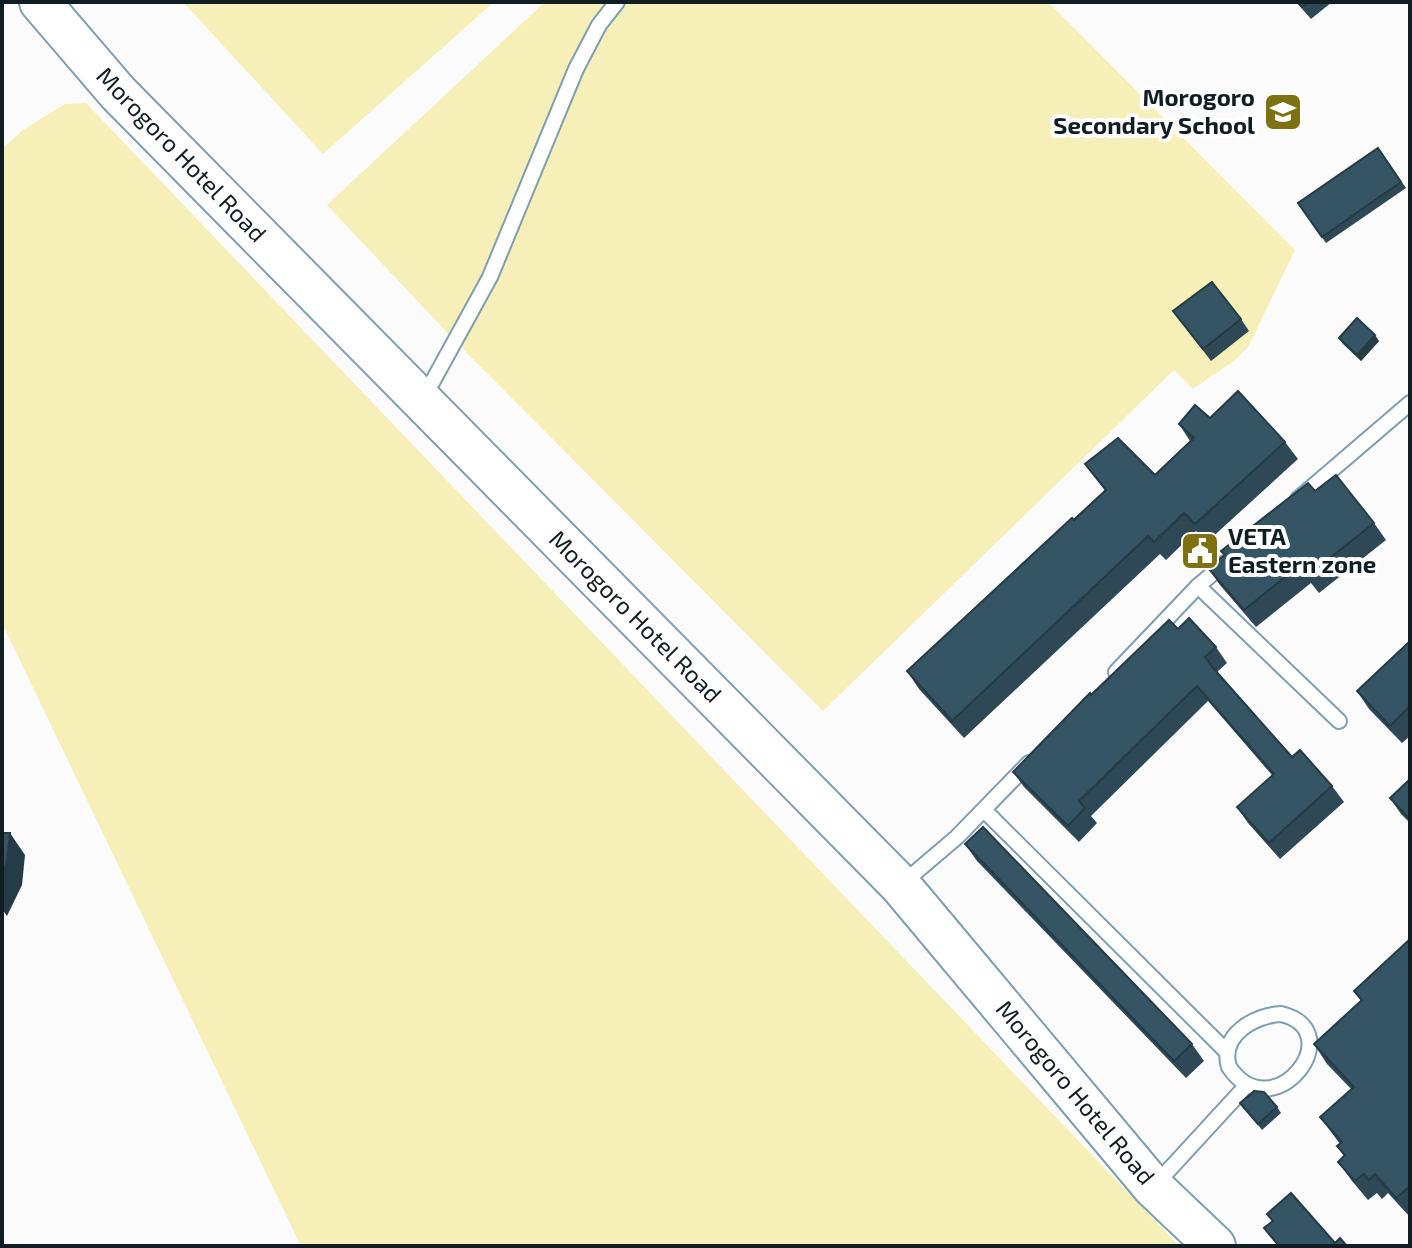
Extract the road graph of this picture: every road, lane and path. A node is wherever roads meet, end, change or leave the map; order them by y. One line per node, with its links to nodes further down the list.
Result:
1 (40, 2): 3 (street, Morogoro Hotel Road)
2 (617, 2): 3 (lane)
3 (421, 402): 12 (street, Morogoro Hotel Road)
4 (1410, 403): 5 (lane)
5 (1292, 505)
6 (1234, 556): 7 (lane)
7 (1198, 586): 8 (lane); 9 (lane)
8 (1102, 687)
9 (1339, 721)
10 (1038, 754): 11 (lane)
11 (984, 810): 12 (lane); 13 (lane)
12 (900, 885): 15 (street, Morogoro Hotel Road)
13 (1227, 1052): 14 (lane); 14 (lane)
14 (1247, 1085): 15 (lane)
15 (1153, 1187): 16 (street, Morogoro Hotel Road)
16 (1215, 1246)

